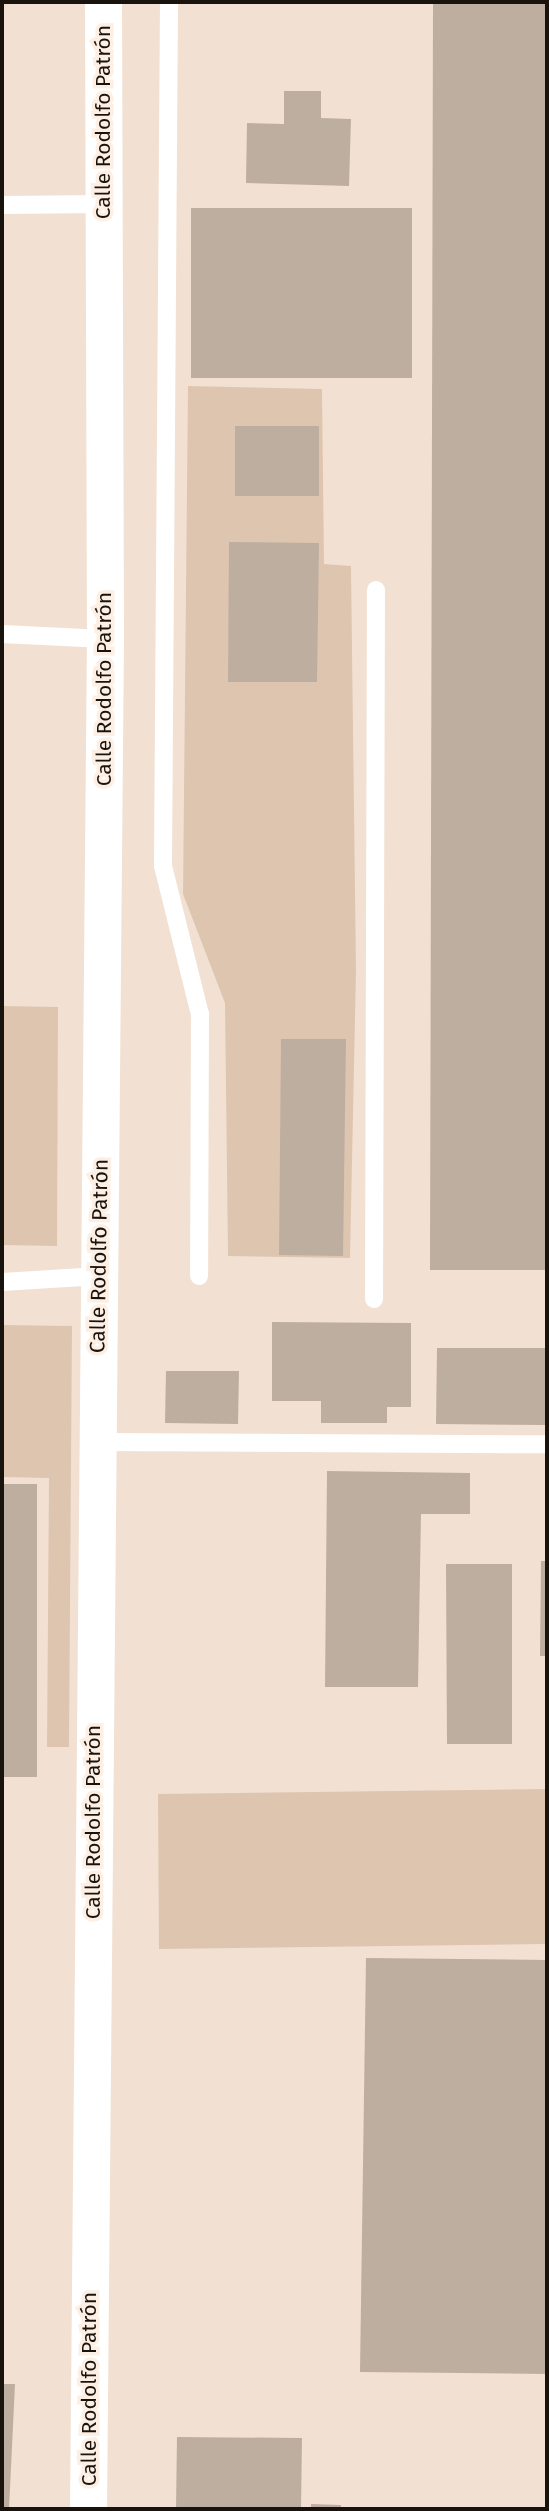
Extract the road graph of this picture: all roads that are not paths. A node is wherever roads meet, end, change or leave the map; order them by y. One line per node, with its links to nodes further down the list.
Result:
1 (103, 2): 3 (street, Calle Rodolfo Patrón)
2 (169, 2): 9 (lane)
3 (104, 204): 4 (lane); 7 (street, Calle Rodolfo Patrón)
4 (2, 205)
5 (376, 590): 11 (lane)
6 (2, 634): 7 (lane)
7 (105, 639): 8 (street, Calle Rodolfo Patrón)
8 (99, 1276): 10 (lane); 12 (street, Calle Rodolfo Patrón)
9 (199, 1276)
10 (2, 1282)
11 (374, 1299)
12 (96, 1442): 13 (lane); 14 (street, Calle Rodolfo Patrón)
13 (547, 1444)
14 (88, 2509)

